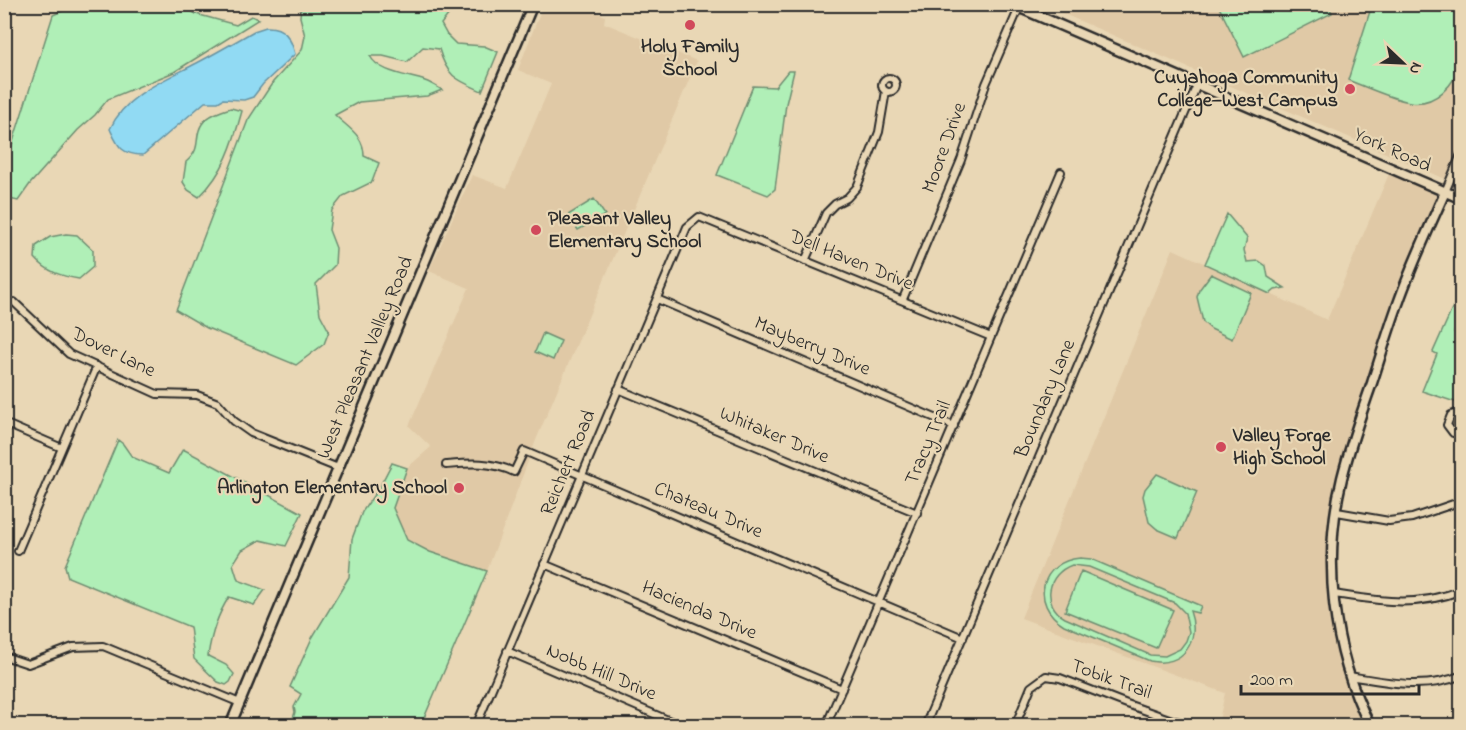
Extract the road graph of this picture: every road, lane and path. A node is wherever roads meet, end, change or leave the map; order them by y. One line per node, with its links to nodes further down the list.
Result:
1 (533, 4): 23 (main road, West Pleasant Valley Road)
2 (1015, 6): 3 (main road, York Road); 12 (street, Moore Drive)
3 (1197, 85): 7 (main road, York Road); 33 (street, Boundary Lane)
4 (886, 91): 10 (street)
5 (1461, 152): 7 (street)
6 (1061, 172): 14 (street, Tracy Trail)
7 (1445, 192): 8 (main road, York Road); 26 (main road)
8 (1461, 199)
9 (699, 217): 10 (street, Dell Haven Drive); 11 (street, Reichert Road)
10 (805, 261): 12 (street, Dell Haven Drive)
11 (657, 299): 16 (street, Reichert Road); 19 (street, Mayberry Drive)
12 (903, 299): 14 (street, Dell Haven Drive)
13 (14, 302): 15 (street, Dover Lane)
14 (992, 337): 19 (street, Tracy Trail)
15 (97, 366): 21 (street); 23 (street, Dover Lane)
16 (618, 389): 24 (street, Reichert Road); 27 (street, Whitaker Drive)
17 (1461, 415): 20 (street)
18 (4, 423): 21 (street)
19 (954, 426): 27 (street, Tracy Trail)
20 (1461, 434)
21 (62, 448): 28 (street)
22 (446, 465): 24 (street, Chateau Drive)
23 (338, 468): 39 (main road, West Pleasant Valley Road)
24 (581, 475): 29 (street, Reichert Road); 32 (street, Chateau Drive)
25 (1461, 501): 26 (street)
26 (1337, 512): 31 (main road)
27 (917, 513): 32 (street, Tracy Trail)
28 (18, 550)
29 (544, 564): 34 (street, Reichert Road); 38 (street, Hacienda Drive)
30 (1461, 590): 31 (street)
31 (1334, 594): 37 (main road)
32 (878, 602): 33 (street, Chateau Drive); 38 (street, Tracy Trail)
33 (963, 638): 44 (street, Boundary Lane)
34 (507, 651): 41 (street, Reichert Road); 42 (street, Nobb Hill Drive)
35 (4, 656): 39 (street)
36 (1461, 675): 37 (street)
37 (1349, 676): 47 (main road)
38 (842, 689): 43 (street, Tracy Trail)
39 (240, 703): 40 (main road, West Pleasant Valley Road)
40 (230, 726)
41 (476, 726)
42 (682, 726)
43 (826, 726)
44 (925, 726)
45 (1015, 726): 46 (street, Tobik Trail)
46 (1200, 726)
47 (1370, 726)

